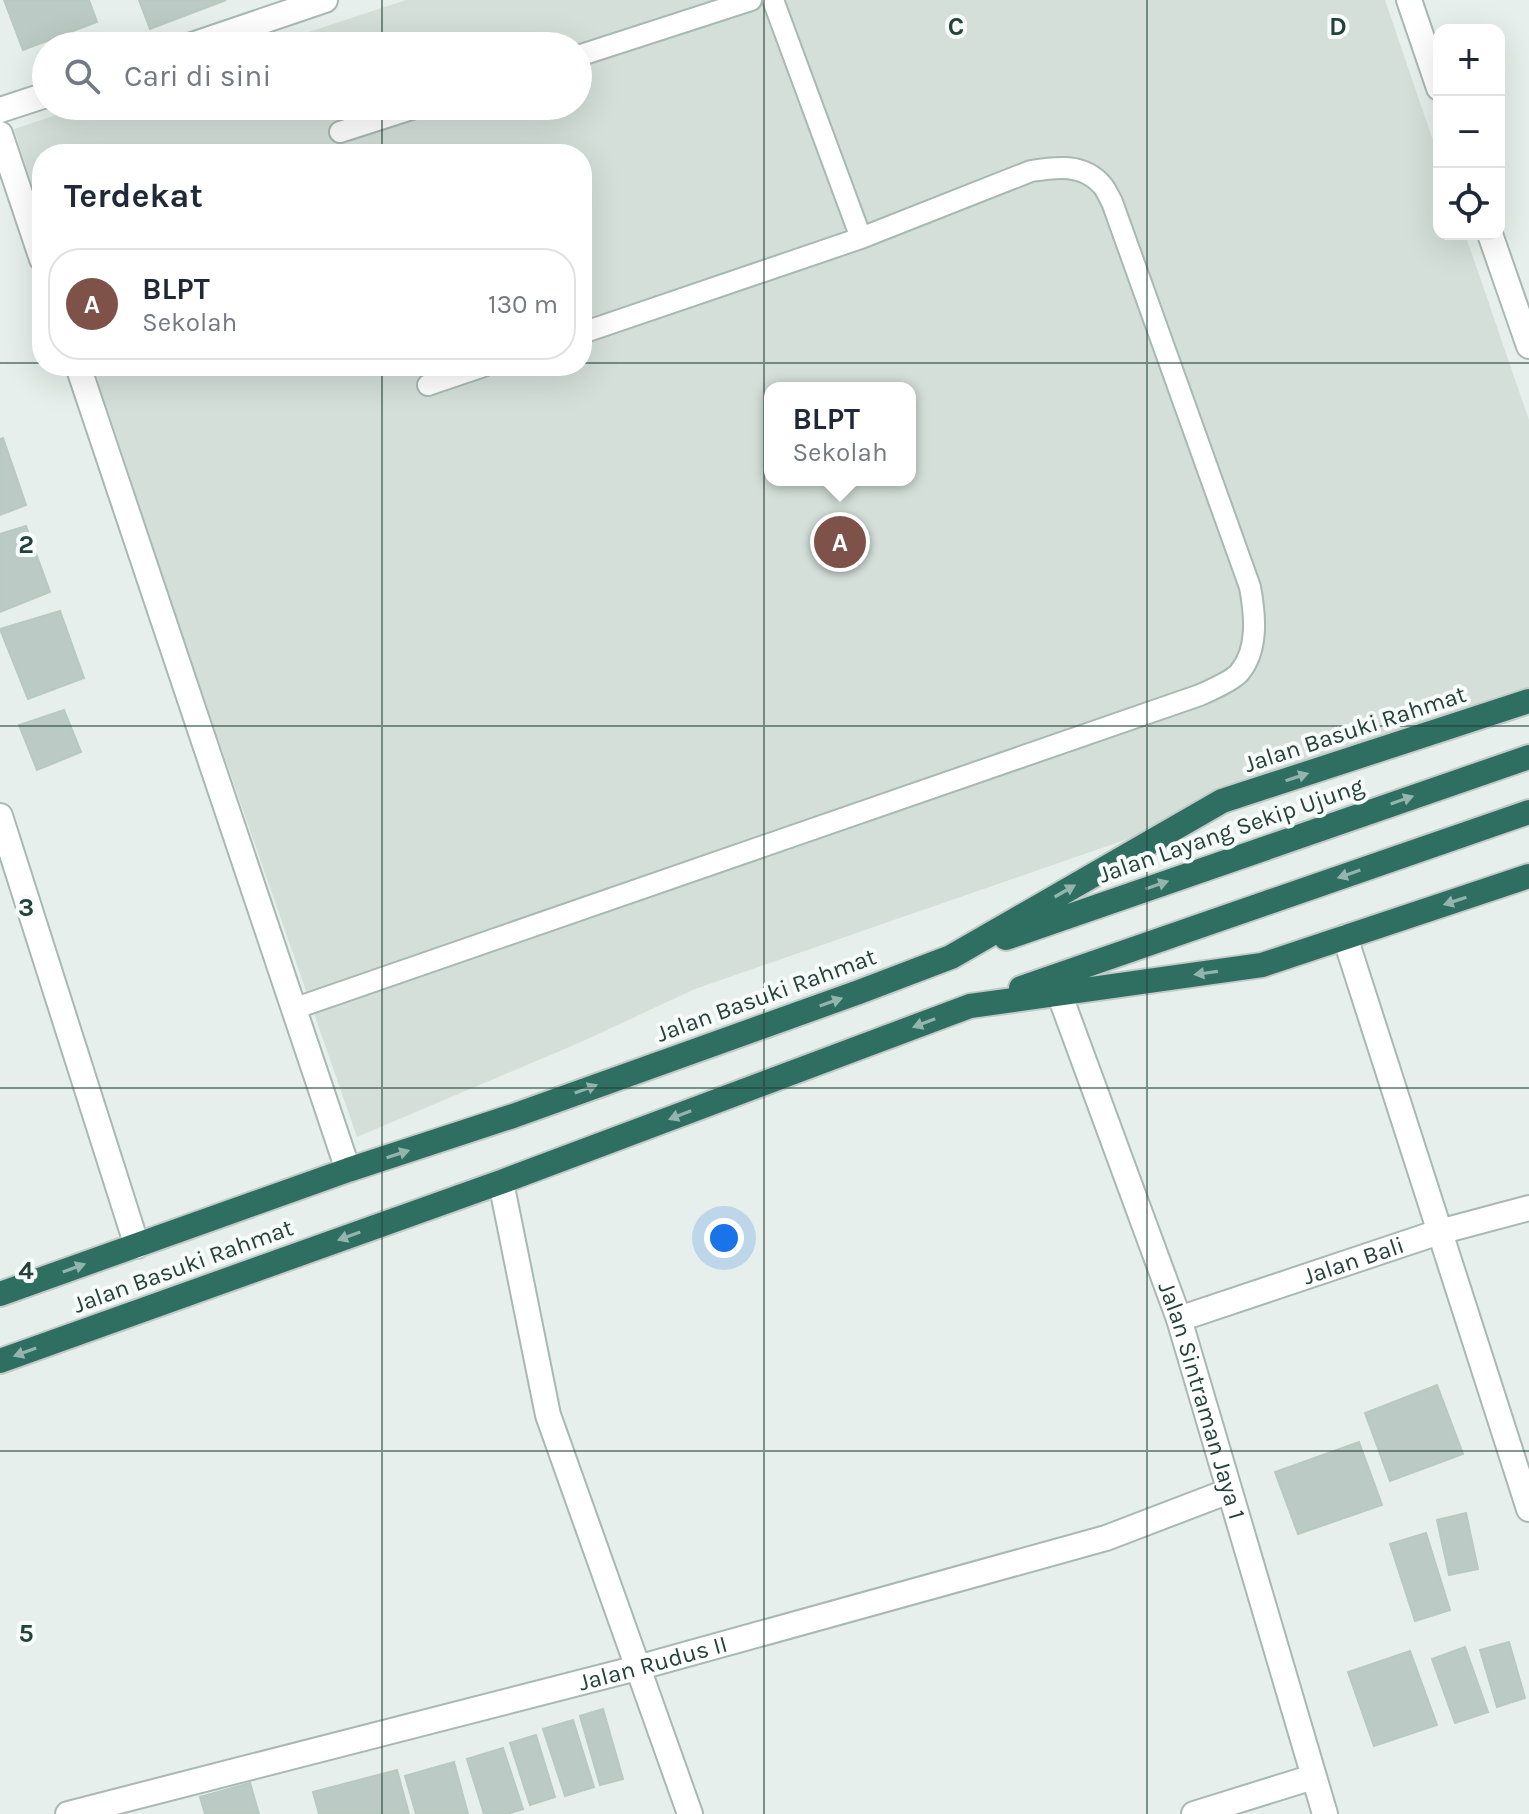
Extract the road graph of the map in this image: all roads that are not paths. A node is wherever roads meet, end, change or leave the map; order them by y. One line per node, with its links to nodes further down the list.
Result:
1 (325, 0): 5 (street)
2 (751, 0): 7 (lane)
3 (773, 0): 15 (lane)
4 (1409, 0): 8 (street)
5 (279, 7): 6 (street)
6 (221, 32)
7 (592, 51)
8 (1433, 70)
9 (32, 100): 10 (street)
10 (0, 110)
11 (377, 120): 12 (lane)
12 (340, 132)
13 (0, 134): 14 (street)
14 (32, 229)
15 (861, 238): 17 (lane); 31 (lane)
16 (1492, 240): 18 (street)
17 (592, 330)
18 (1529, 346)
19 (81, 376): 31 (street)
20 (455, 376): 21 (lane)
21 (428, 385)
22 (1529, 701): 28 (highway, Jalan Basuki Rahmat, one-way to 22)
23 (1529, 757): 28 (highway, Jalan Layang Sekip Ujung, one-way to 23)
24 (1529, 812): 30 (highway, one-way to 30)
25 (0, 816): 36 (street)
26 (1529, 876): 27 (highway, Jalan Basuki Rahmat, one-way to 27)
27 (1345, 937): 29 (highway, Jalan Basuki Rahmat, one-way to 29); 35 (street)
28 (951, 957): 32 (highway, Jalan Basuki Rahmat, one-way to 28)
29 (1059, 993): 30 (highway, Jalan Basuki Rahmat); 38 (street, Jalan Sintraman Jaya 1)
30 (970, 1006): 33 (highway, Jalan Basuki Rahmat, one-way to 33)
31 (293, 1009): 32 (street)
32 (348, 1170): 36 (highway, Jalan Basuki Rahmat)
33 (501, 1182): 39 (highway, Jalan Basuki Rahmat, one-way to 39); 42 (street)
34 (1529, 1208): 35 (street, Jalan Bali)
35 (1439, 1232): 38 (street, Jalan Bali); 41 (street)
36 (137, 1246): 37 (highway, Jalan Basuki Rahmat, one-way to 36)
37 (0, 1294)
38 (1179, 1319): 40 (street, Jalan Sintraman Jaya 1)
39 (0, 1361)
40 (1229, 1491): 42 (street, Jalan Rudus II); 43 (street, Jalan Sintraman Jaya 1)
41 (1529, 1509)
42 (637, 1668): 44 (street, Jalan Rudus II); 45 (street)
43 (1313, 1777): 46 (street); 47 (street, Jalan Sintraman Jaya 1)
44 (68, 1814)
45 (690, 1814)
46 (1194, 1814)
47 (1325, 1814)

